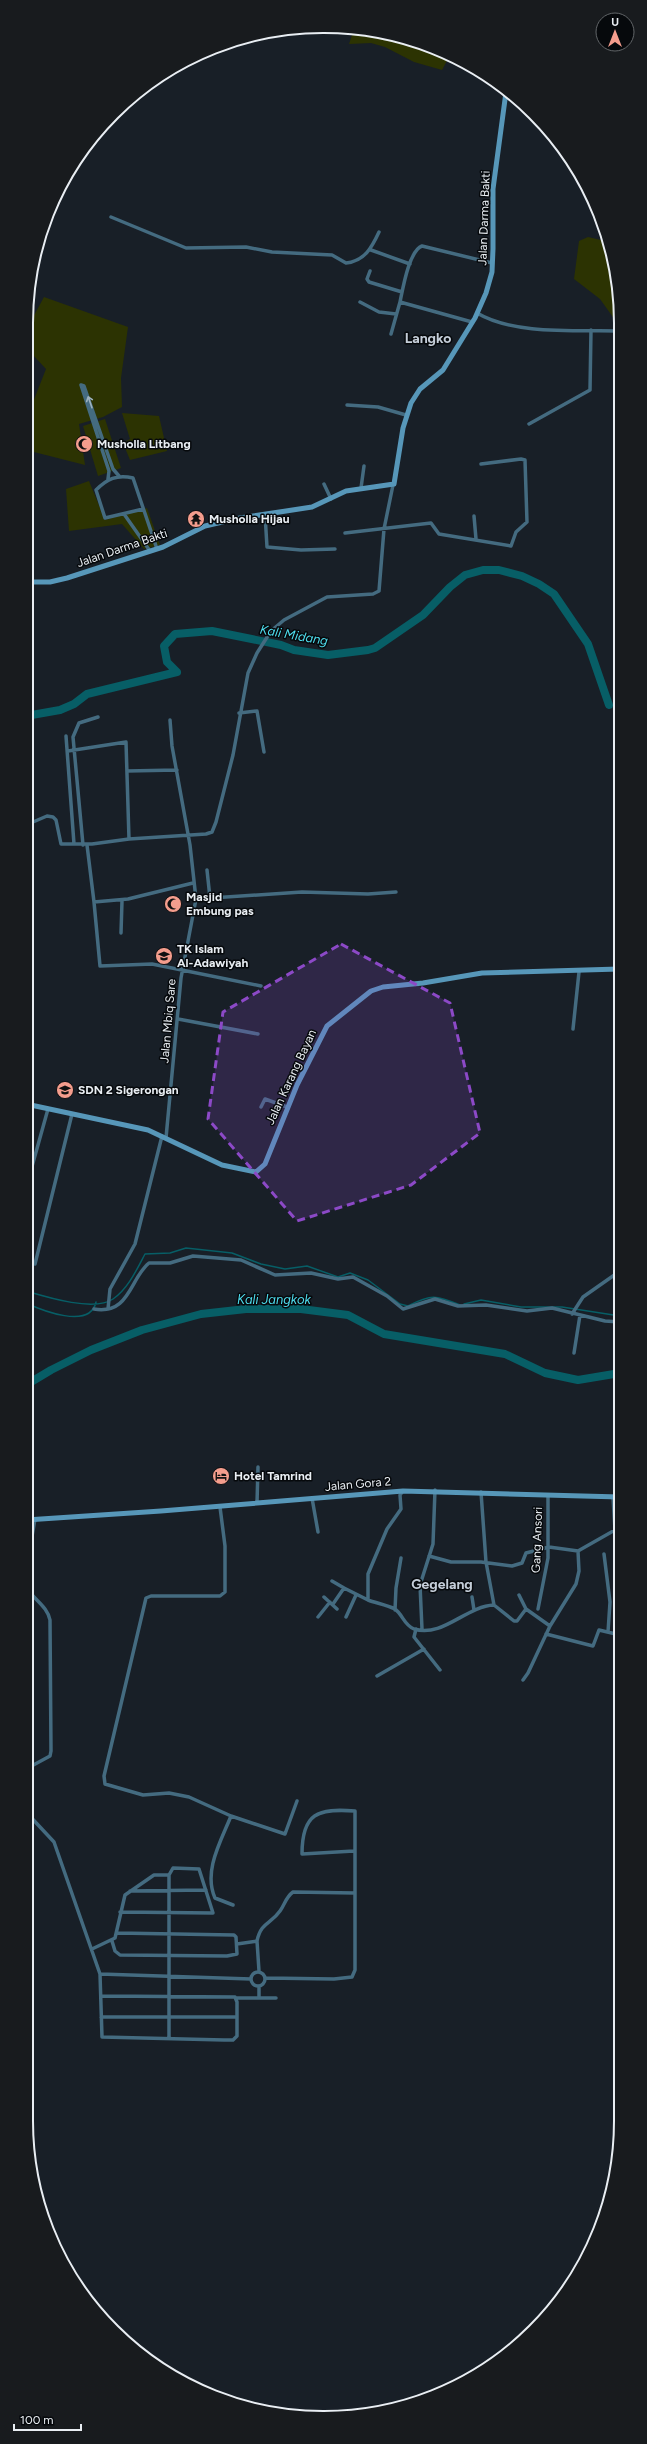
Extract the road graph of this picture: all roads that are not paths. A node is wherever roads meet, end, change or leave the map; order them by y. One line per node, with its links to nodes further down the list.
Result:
1 (505, 97): 5 (street, Jalan Darma Bakti)
2 (111, 217): 4 (street)
3 (379, 232): 4 (street)
4 (371, 250): 6 (street)
5 (492, 263): 6 (street); 11 (street, Jalan Darma Bakti)
6 (410, 264): 8 (street)
7 (370, 271): 8 (street)
8 (402, 292): 10 (street)
9 (360, 302): 12 (street)
10 (400, 302): 12 (street); 13 (street)
11 (477, 313): 13 (street, Jalan Darma Bakti); 14 (street)
12 (396, 314): 16 (street)
13 (472, 322): 18 (street, Jalan Darma Bakti)
14 (591, 330): 15 (street); 20 (street)
15 (614, 331)
16 (391, 334)
17 (347, 405): 18 (street)
18 (406, 415): 27 (street, Jalan Darma Bakti)
19 (94, 421): 19 (street, one-way to 19); 23 (street)
20 (529, 424)
21 (481, 464): 36 (street)
22 (364, 466): 28 (street)
23 (111, 470): 24 (street); 25 (street)
24 (119, 476): 25 (street); 30 (street)
25 (108, 480): 31 (street)
26 (324, 484): 29 (street)
27 (393, 485): 28 (street, Jalan Darma Bakti); 34 (street)
28 (361, 488): 29 (street, Jalan Darma Bakti)
29 (331, 499): 32 (street, Jalan Darma Bakti)
30 (143, 509): 31 (street); 37 (street)
31 (124, 514): 39 (street)
32 (264, 514): 37 (street, Jalan Darma Bakti); 38 (street)
33 (474, 516): 36 (street)
34 (384, 529): 35 (street); 36 (street); 41 (street)
35 (345, 533)
36 (476, 539)
37 (157, 549): 39 (street, Jalan Darma Bakti)
38 (335, 549)
39 (150, 550): 40 (street, Jalan Darma Bakti)
40 (33, 581)
41 (239, 713): 47 (street); 51 (street)
42 (98, 717): 46 (street)
43 (170, 720): 48 (street, Jalan Mbiq Sare)
44 (66, 736): 45 (street)
45 (68, 751): 46 (street); 53 (street)
46 (75, 751): 49 (street); 54 (street)
47 (264, 752)
48 (177, 770): 49 (street); 51 (street, Jalan Mbiq Sare)
49 (127, 771): 52 (street)
50 (33, 822): 53 (street)
51 (188, 835): 52 (street); 56 (street, Jalan Mbiq Sare)
52 (129, 839): 54 (street)
53 (74, 844): 54 (street)
54 (85, 845): 61 (street)
55 (207, 870): 58 (street)
56 (193, 883): 59 (street, Jalan Mbiq Sare); 60 (street)
57 (396, 892): 58 (street)
58 (210, 898): 59 (street)
59 (196, 899): 63 (street, Jalan Mbiq Sare)
60 (122, 901): 61 (street); 62 (street)
61 (94, 902): 63 (street)
62 (121, 934)
63 (183, 969): 66 (street); 67 (street, Jalan Mbiq Sare)
64 (614, 970): 65 (street, Jalan Karang Bayan)
65 (580, 972): 68 (street); 72 (street, Jalan Karang Bayan)
66 (261, 986)
67 (178, 1018): 69 (street); 75 (street, Jalan Mbiq Sare)
68 (573, 1029)
69 (258, 1034)
70 (33, 1106): 73 (street, Jalan Karang Bayan)
71 (261, 1107): 72 (street)
72 (287, 1107): 75 (street, Jalan Karang Bayan)
73 (48, 1109): 74 (street, Jalan Karang Bayan); 76 (street)
74 (72, 1114): 75 (street, Jalan Karang Bayan); 77 (street)
75 (164, 1137): 79 (street, Jalan Mbiq Sare)
76 (33, 1163)
77 (35, 1264)
78 (614, 1275): 81 (street)
79 (108, 1308): 80 (street); 81 (street)
80 (94, 1309)
81 (572, 1313): 82 (street)
82 (580, 1315): 83 (street); 84 (street)
83 (614, 1321)
84 (574, 1353)
85 (258, 1467): 92 (street)
86 (435, 1490): 87 (street, Jalan Gora 2); 88 (street, Jalan Gora 2); 102 (street)
87 (403, 1491): 91 (street, Jalan Gora 2); 112 (street)
88 (481, 1492): 89 (street, Jalan Gora 2); 104 (street)
89 (548, 1495): 90 (street, Jalan Gora 2); 99 (street, Gang Ansori)
90 (613, 1497): 94 (street)
91 (312, 1498): 92 (street, Jalan Gora 2); 98 (street)
92 (257, 1503): 93 (street, Jalan Gora 2)
93 (220, 1507): 95 (street, Jalan Gora 2); 134 (street)
94 (614, 1514)
95 (35, 1519): 96 (street)
96 (33, 1531)
97 (614, 1531): 100 (street)
98 (318, 1532)
99 (549, 1547): 100 (street); 104 (street); 117 (street, Gang Ansori)
100 (578, 1551): 122 (street)
101 (604, 1554): 125 (street)
102 (429, 1556): 104 (street); 124 (street)
103 (401, 1558): 118 (street)
104 (486, 1562): 114 (street)
105 (332, 1581): 106 (street)
106 (344, 1588): 107 (street); 113 (street)
107 (356, 1595): 112 (street); 121 (street)
108 (519, 1595): 116 (street)
109 (33, 1596): 132 (street)
110 (324, 1597): 113 (street)
111 (472, 1597): 119 (street)
112 (368, 1600): 118 (street)
113 (332, 1603): 115 (street); 120 (street)
114 (494, 1605): 116 (street); 119 (street)
115 (336, 1608)
116 (526, 1609): 122 (street)
117 (538, 1609)
118 (395, 1610): 123 (street)
119 (474, 1610): 124 (street)
120 (318, 1617)
121 (346, 1617)
122 (550, 1626): 127 (street)
123 (416, 1629): 124 (street); 128 (street)
124 (422, 1629)
125 (608, 1632): 126 (street); 127 (street)
126 (614, 1633)
127 (546, 1634): 131 (street)
128 (424, 1649): 129 (street); 130 (street)
129 (440, 1670)
130 (377, 1676)
131 (523, 1680)
132 (33, 1765)
133 (297, 1801): 134 (street)
134 (231, 1816): 142 (street)
135 (33, 1820): 150 (street)
136 (354, 1852): 136 (street); 141 (street)
137 (169, 1875): 138 (street); 139 (street); 140 (street)
138 (169, 1890): 139 (street); 140 (street); 144 (street)
139 (206, 1890): 144 (street)
140 (129, 1891): 143 (street)
141 (355, 1893): 148 (street); 155 (street)
142 (233, 1905)
143 (120, 1912): 144 (street); 145 (street)
144 (168, 1912): 146 (street)
145 (117, 1933): 146 (street); 147 (street)
146 (168, 1934): 149 (street); 151 (street)
147 (112, 1941): 150 (street); 151 (street)
148 (257, 1941): 149 (street); 152 (street)
149 (237, 1944): 151 (street)
150 (92, 1949): 153 (street)
151 (168, 1955): 154 (street)
152 (259, 1971): 155 (street); 156 (street)
153 (100, 1974): 154 (street); 158 (street)
154 (167, 1976): 156 (street); 159 (street)
155 (266, 1978): 157 (street)
156 (251, 1979): 157 (street)
157 (259, 1986): 161 (street)
158 (101, 1996): 159 (street); 163 (street)
159 (168, 1997): 160 (street); 164 (street)
160 (236, 1998): 161 (street); 165 (street)
161 (259, 1998): 162 (street)
162 (276, 1998)
163 (101, 2017): 164 (street); 166 (street)
164 (168, 2017): 165 (street); 166 (street)
165 (237, 2017): 166 (street)
166 (169, 2039)

